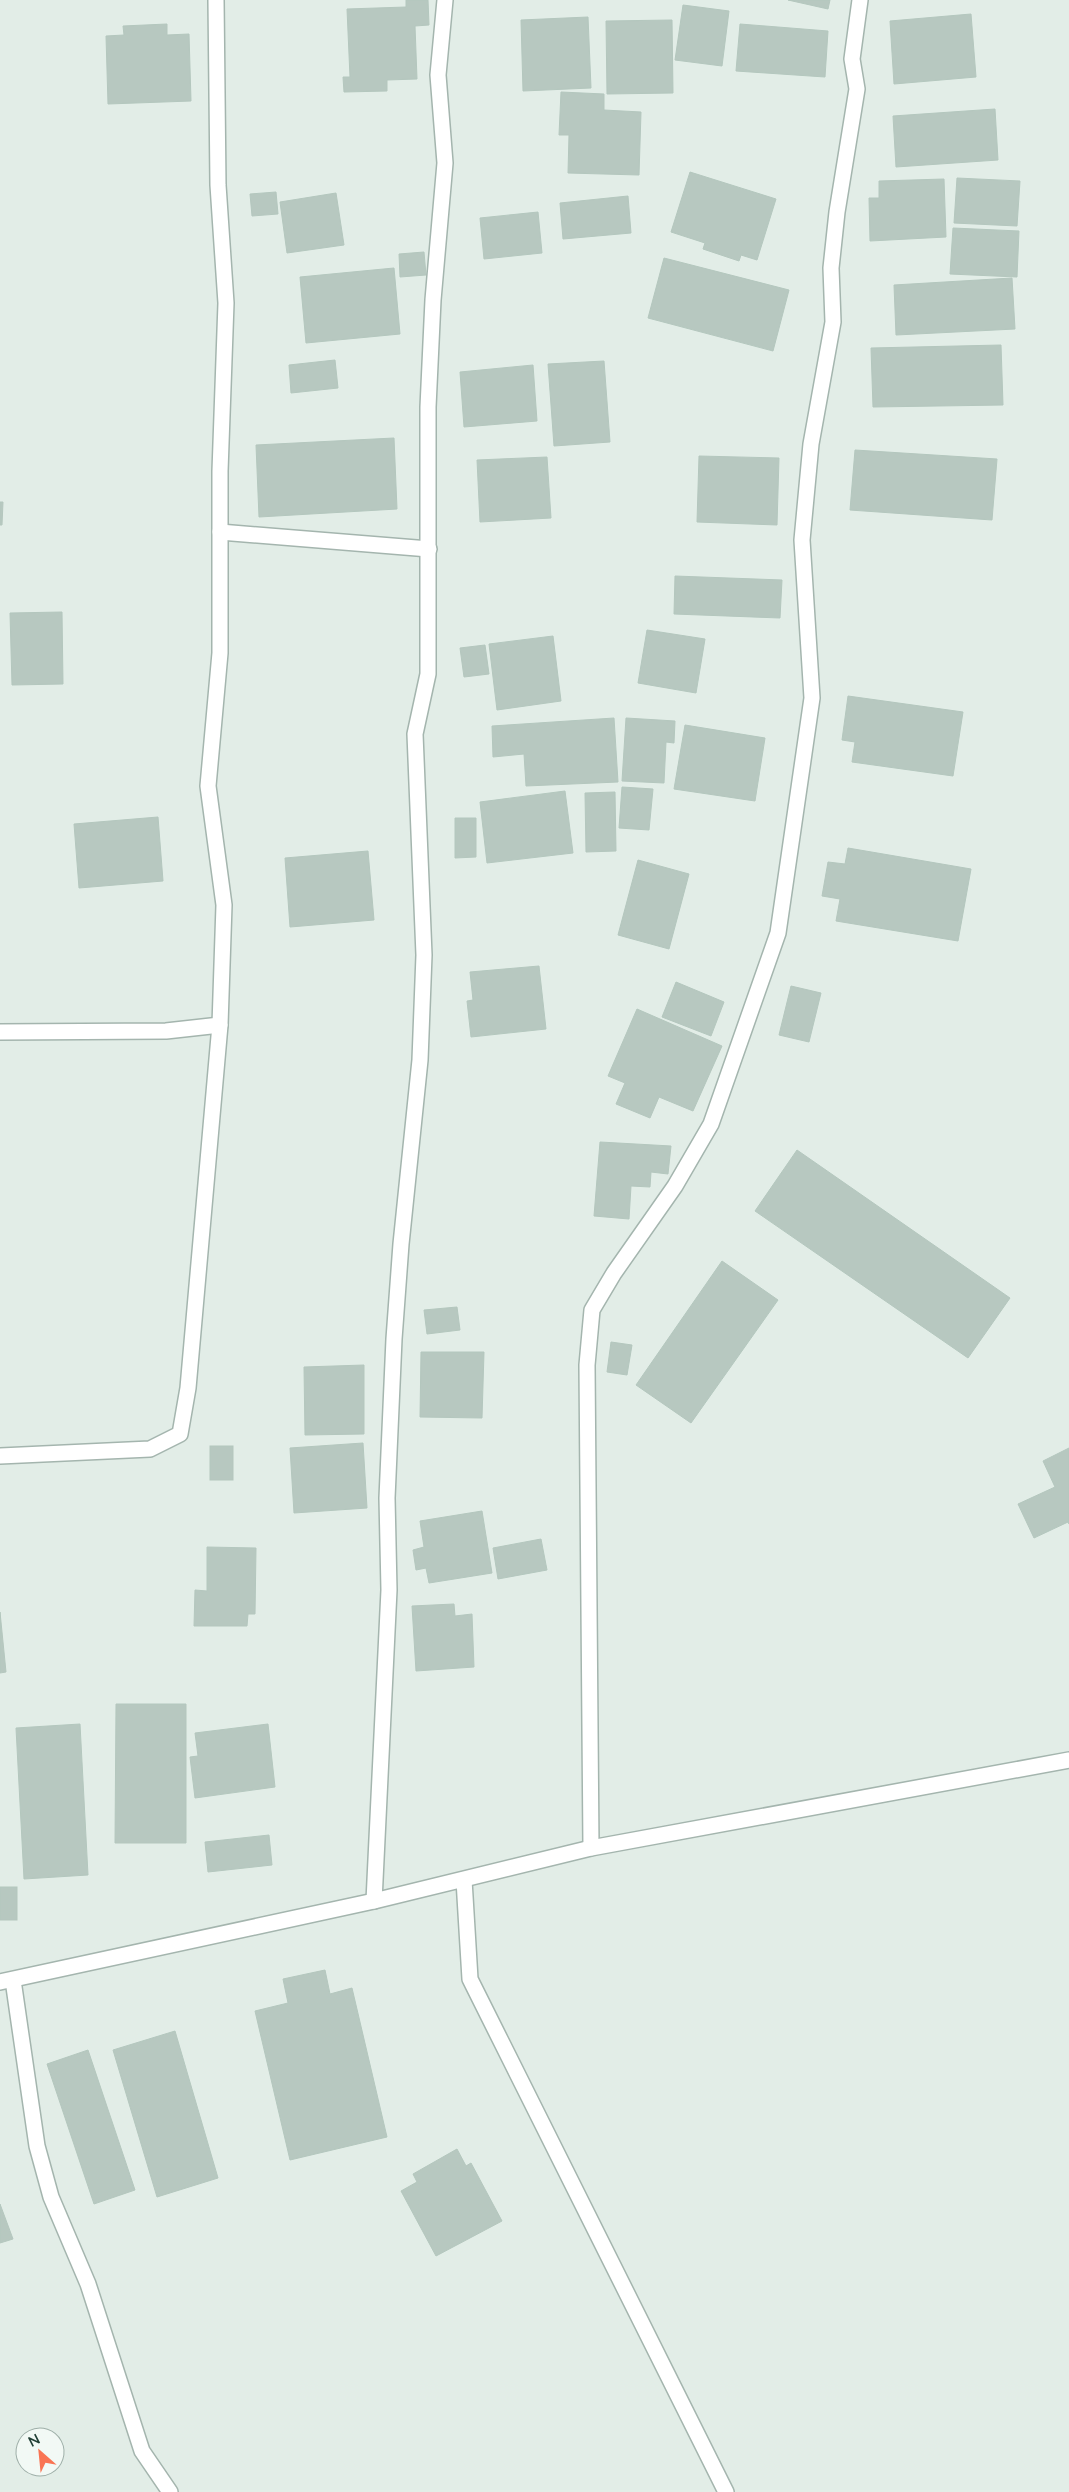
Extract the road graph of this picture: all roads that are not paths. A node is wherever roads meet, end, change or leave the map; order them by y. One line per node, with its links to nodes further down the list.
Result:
1 (216, 0): 4 (street)
2 (445, 0): 5 (street)
3 (860, 0): 10 (street)
4 (220, 532): 5 (street); 6 (street)
5 (429, 549): 12 (street)
6 (220, 1025): 7 (street); 8 (street)
7 (0, 1032)
8 (0, 1456)
9 (1069, 1760): 10 (street)
10 (591, 1848): 11 (street)
11 (464, 1880): 12 (street); 15 (street)
12 (374, 1901): 13 (street)
13 (6, 1981): 14 (street)
14 (170, 2492)
15 (726, 2492)

